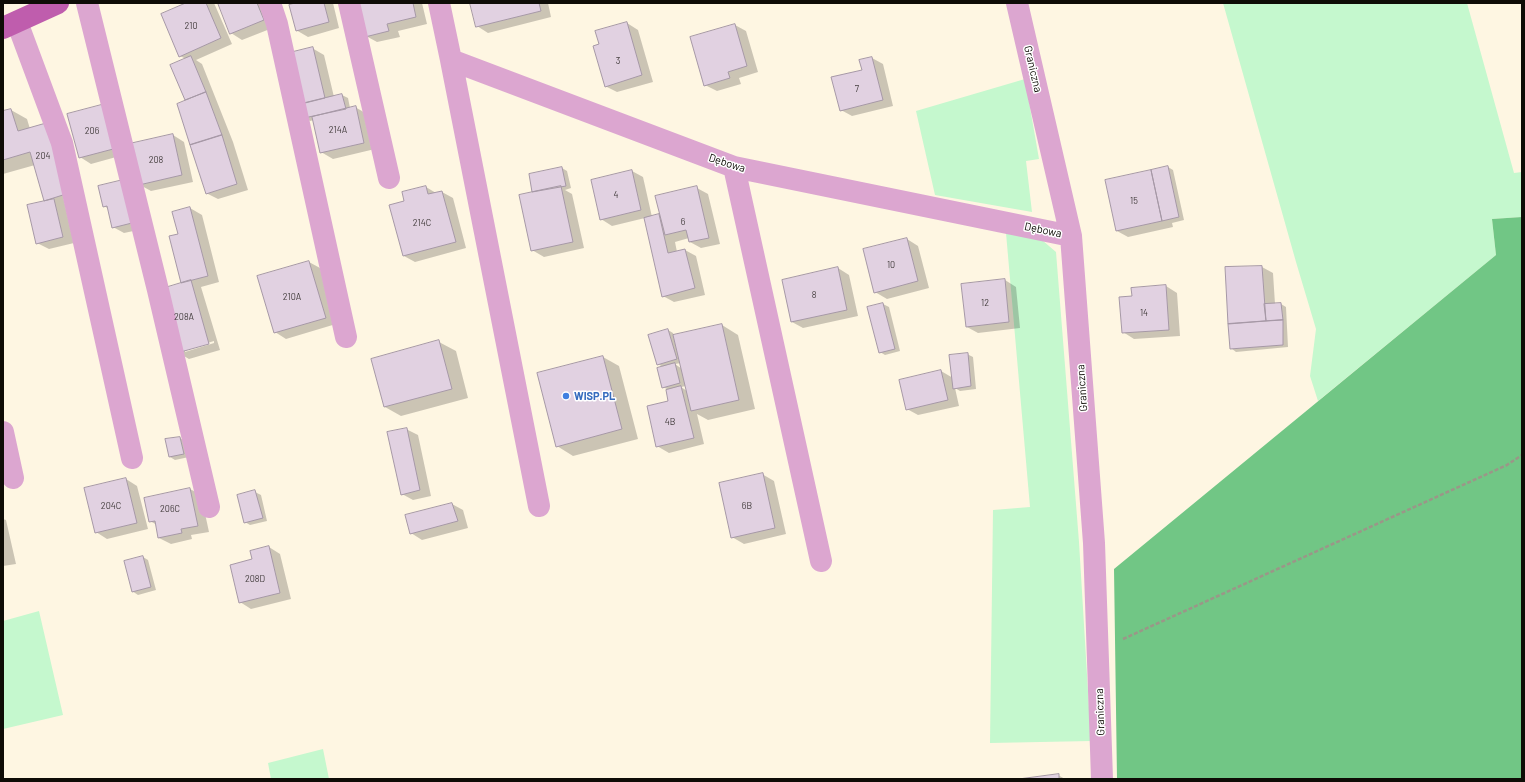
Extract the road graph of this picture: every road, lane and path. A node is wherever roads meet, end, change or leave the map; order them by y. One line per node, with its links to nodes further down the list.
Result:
1 (58, 3): 7 (main road)
2 (87, 3): 18 (street)
3 (270, 3): 12 (street)
4 (349, 3): 10 (street)
5 (439, 3): 8 (street)
6 (1017, 3): 11 (street, Graniczna)
7 (10, 25): 15 (street)
8 (451, 60): 9 (street, Dębowa); 17 (street)
9 (734, 167): 11 (street, Dębowa); 19 (street)
10 (389, 178)
11 (1071, 236): 20 (street, Graniczna)
12 (346, 337)
13 (3, 432): 16 (street)
14 (1522, 455): 20 (path)
15 (132, 458)
16 (13, 478)
17 (539, 506)
18 (209, 507)
19 (821, 560)
20 (1098, 651): 21 (street, Graniczna)
21 (1102, 779)

